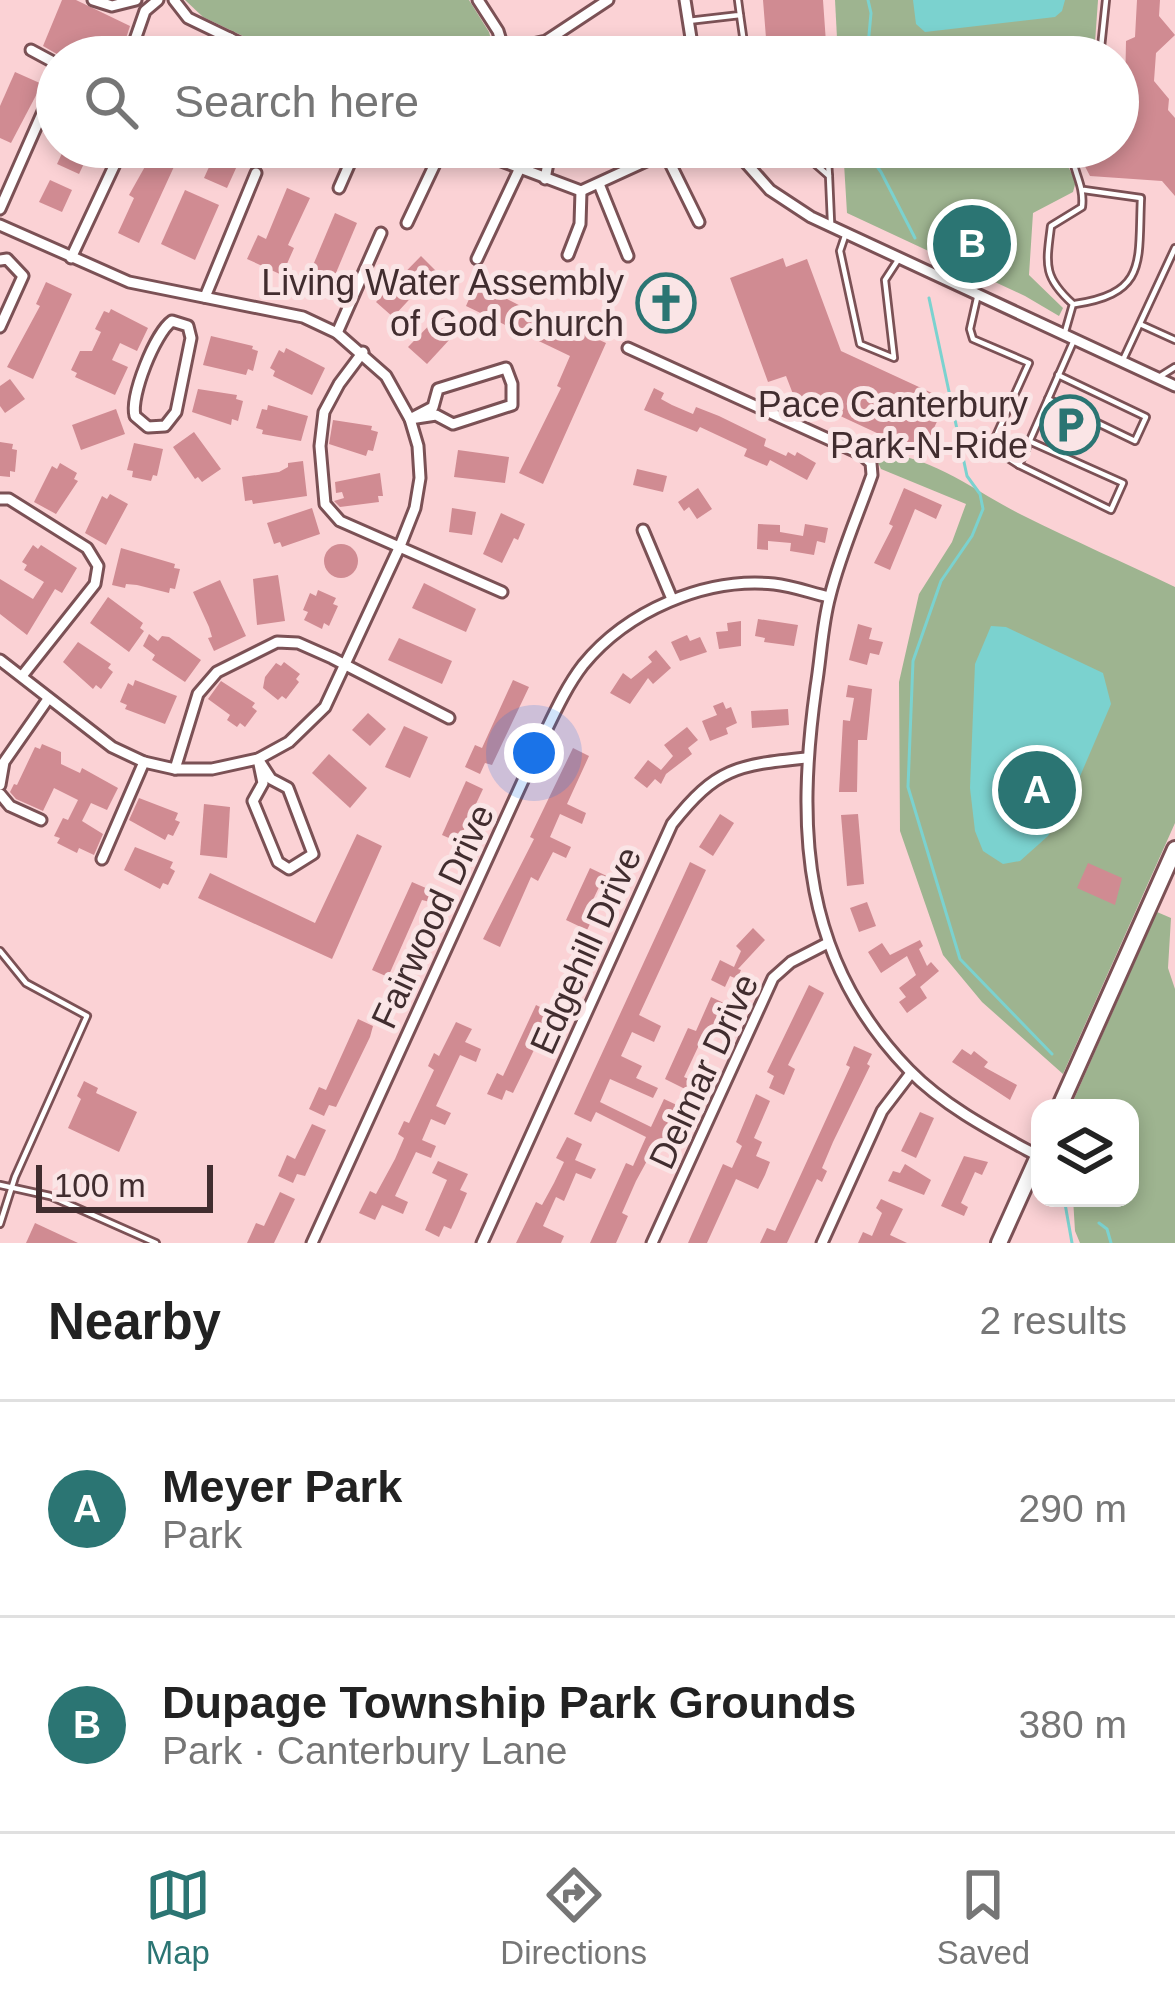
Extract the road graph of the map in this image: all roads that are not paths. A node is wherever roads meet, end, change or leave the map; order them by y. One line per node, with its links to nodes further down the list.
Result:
1 (93, 0): 2 (street)
2 (136, 0)
3 (158, 0): 12 (street)
4 (174, 0): 13 (street)
5 (478, 0): 14 (street)
6 (608, 0): 15 (street)
7 (685, 0): 11 (street)
8 (738, 0): 10 (lane)
9 (1106, 0): 18 (lane)
10 (740, 15): 11 (lane); 17 (lane)
11 (688, 21): 16 (street)
12 (136, 36)
13 (226, 36)
14 (496, 36)
15 (554, 36)
16 (690, 36)
17 (743, 36)
18 (1102, 36)
19 (31, 50): 20 (street)
20 (36, 53)
21 (36, 127): 41 (street)
22 (113, 168): 52 (street)
23 (348, 168): 38 (street)
24 (433, 168): 43 (street)
25 (514, 168): 33 (street)
26 (547, 168): 36 (street)
27 (634, 168): 37 (street)
28 (672, 168): 42 (street)
29 (751, 168): 45 (street)
30 (820, 168): 35 (lane)
31 (828, 168): 35 (lane)
32 (1075, 168): 40 (lane)
33 (519, 170): 36 (street); 55 (street)
34 (256, 173): 58 (street)
35 (829, 176): 45 (lane)
36 (545, 179): 39 (street)
37 (599, 184): 39 (street); 51 (street)
38 (339, 188)
39 (581, 190): 50 (street)
40 (1084, 190): 59 (lane); 59 (lane)
41 (0, 209)
42 (698, 222)
43 (407, 223)
44 (0, 226): 46 (street)
45 (831, 226): 48 (street)
46 (19, 233): 52 (street); 54 (street)
47 (381, 233): 63 (street)
48 (846, 233): 53 (street); 53 (lane)
49 (1175, 248): 61 (lane)
50 (568, 255)
51 (628, 256)
52 (71, 258): 56 (street)
53 (899, 258): 57 (street)
54 (3, 260): 62 (street)
55 (477, 260)
56 (186, 295): 58 (street); 60 (street)
57 (979, 296): 64 (street); 76 (lane)
58 (205, 297): 63 (street)
59 (1073, 304): 64 (lane)
60 (181, 322): 60 (street)
61 (1140, 324): 65 (lane); 68 (lane)
62 (0, 326)
63 (337, 333): 67 (street)
64 (1068, 337): 68 (street); 70 (lane)
65 (1175, 340)
66 (628, 348): 81 (street)
67 (363, 352): 74 (street); 79 (street)
68 (1122, 362): 71 (street)
69 (1175, 367): 71 (lane)
70 (1058, 375): 73 (lane); 73 (lane)
71 (1157, 378): 72 (street)
72 (1175, 386)
73 (1048, 399): 75 (lane)
74 (410, 419): 74 (street); 79 (street)
75 (1029, 441): 76 (lane); 76 (lane)
76 (1019, 465)
77 (0, 499): 85 (street)
78 (643, 530): 82 (street)
79 (400, 546): 80 (street); 84 (street)
80 (502, 592)
81 (829, 597): 82 (street, Fairwood Drive); 88 (street)
82 (671, 599): 106 (street, Fairwood Drive)
83 (0, 661): 85 (street)
84 (346, 668): 87 (street); 89 (street); 91 (street)
85 (22, 676): 86 (street)
86 (48, 699): 90 (street); 92 (street)
87 (448, 718)
88 (806, 758): 96 (street); 107 (street, Edgehill Drive)
89 (258, 759): 89 (street); 91 (street)
90 (144, 762): 91 (street); 95 (street)
91 (175, 769)
92 (0, 790): 93 (street)
93 (40, 820)
94 (1175, 849): 99 (street)
95 (102, 859)
96 (826, 944): 98 (street); 108 (street, Delmar Drive)
97 (0, 951): 103 (lane)
98 (911, 1073): 100 (street); 109 (street)
99 (1064, 1099)
100 (1031, 1150)
101 (1031, 1172): 110 (street)
102 (0, 1185): 103 (lane)
103 (10, 1190): 104 (lane); 105 (lane)
104 (0, 1224)
105 (156, 1243)
106 (312, 1243)
107 (482, 1243)
108 (652, 1243)
109 (822, 1243)
110 (999, 1243)

